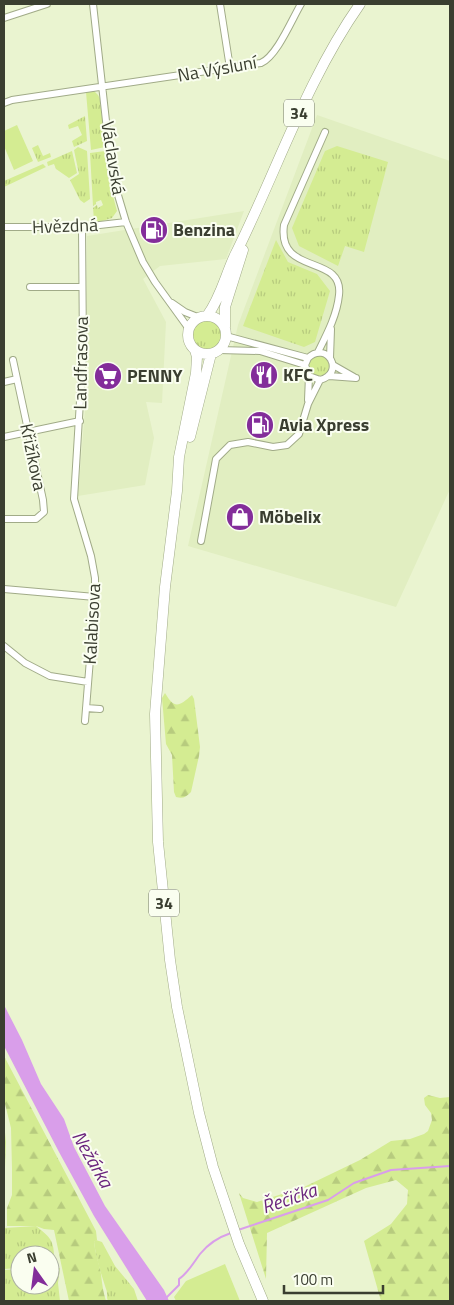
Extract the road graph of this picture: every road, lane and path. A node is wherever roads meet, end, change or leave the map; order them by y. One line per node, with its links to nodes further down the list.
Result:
1 (47, 4): 6 (street)
2 (93, 4): 8 (street, Václavská)
3 (220, 4): 7 (street)
4 (301, 4): 7 (street, Na Výsluní)
5 (360, 4): 14 (main road, 34)
6 (4, 18)
7 (230, 68): 8 (street, Na Výsluní)
8 (103, 86): 9 (street, Na Výsluní); 11 (street, Václavská)
9 (4, 103)
10 (325, 132): 19 (street)
11 (126, 222): 13 (street, Hvězdná); 17 (street, Václavská)
12 (4, 227): 13 (street, Hvězdná)
13 (82, 227): 16 (street, Landfrasova)
14 (249, 227): 18 (main road, 34); 21 (main road, 34)
15 (30, 287): 16 (street)
16 (82, 287): 36 (street, Landfrasova)
17 (169, 301): 18 (street, Václavská); 20 (street, Václavská)
18 (204, 317): 20 (main road); 21 (main road)
19 (331, 326): 24 (street); 26 (street)
20 (189, 329): 22 (main road)
21 (225, 332): 23 (main road); 25 (street)
22 (195, 350): 23 (main road); 39 (main road, 34)
23 (215, 352): 28 (street); 39 (main road, 34)
24 (318, 352): 25 (street); 26 (street)
25 (308, 358): 28 (street)
26 (330, 358): 29 (street)
27 (12, 360): 32 (street, Křižíkova)
28 (306, 365): 30 (street)
29 (333, 365): 31 (street); 31 (street)
30 (310, 376): 33 (street); 35 (street)
31 (329, 376): 33 (street)
32 (17, 380): 34 (street); 37 (street, Křižíkova)
33 (320, 380): 35 (street)
34 (4, 382)
35 (308, 404): 42 (street)
36 (80, 420): 37 (street); 40 (street, Landfrasova)
37 (28, 431): 38 (street); 41 (street, Křižíkova)
38 (4, 437)
39 (177, 492): 50 (main road, 34)
40 (74, 499): 44 (street, Kalabisova)
41 (4, 519)
42 (201, 541)
43 (4, 590): 44 (street)
44 (95, 598): 46 (street, Kalabisova)
45 (4, 646): 46 (street)
46 (88, 682): 47 (street, Kalabisova)
47 (86, 708): 48 (street); 49 (street, Kalabisova)
48 (100, 709)
49 (85, 721)
50 (263, 1301)

